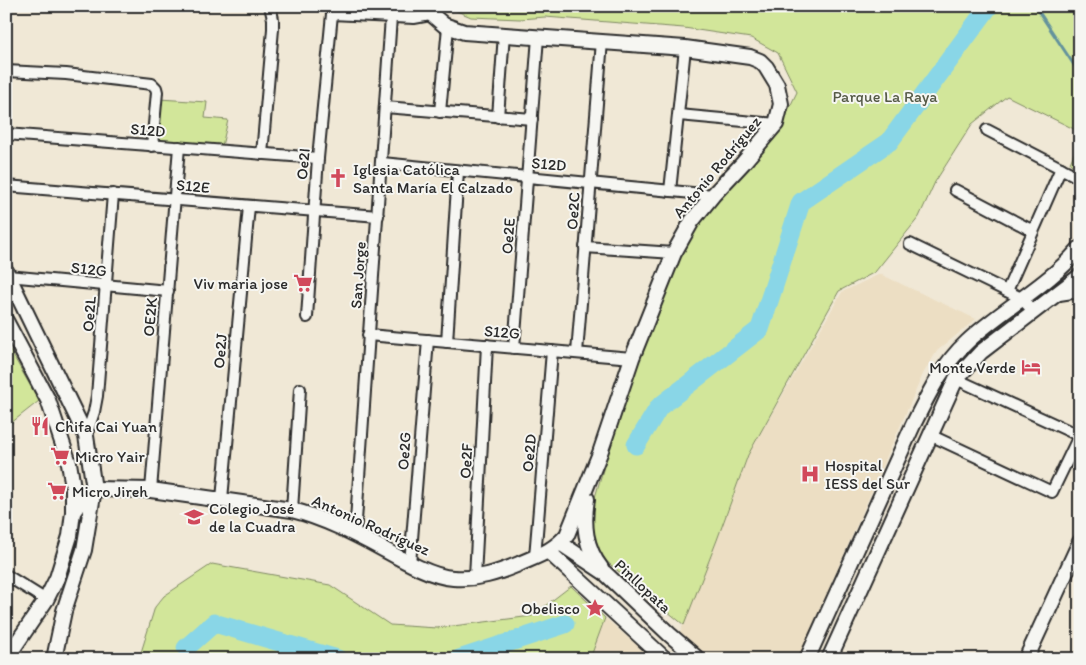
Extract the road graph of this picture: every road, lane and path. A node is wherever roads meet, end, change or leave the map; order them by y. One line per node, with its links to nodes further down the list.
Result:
1 (270, 6): 21 (street)
2 (332, 10): 4 (street); 22 (street, Oe2I)
3 (426, 11): 4 (street); 5 (street, Antonio Rodríguez)
4 (391, 17): 11 (street, San Jorge)
5 (448, 27): 6 (street, Antonio Rodríguez); 12 (street)
6 (504, 34): 7 (street, Antonio Rodríguez); 14 (street)
7 (538, 37): 8 (street, Antonio Rodríguez); 15 (street, Oe2E)
8 (602, 41): 9 (street, Antonio Rodríguez); 28 (street, Oe2C)
9 (685, 48): 13 (street); 16 (street, Antonio Rodríguez)
10 (6, 70): 19 (street)
11 (386, 107): 12 (street); 23 (street, San Jorge)
12 (440, 112): 14 (street)
13 (678, 115): 16 (street); 31 (street)
14 (498, 117): 15 (street)
15 (532, 119): 26 (street, Oe2E)
16 (776, 124): 33 (street, Antonio Rodríguez)
17 (987, 130): 24 (street)
18 (6, 134): 19 (street, S12D)
19 (152, 146): 20 (street, S12D)
20 (179, 147): 21 (street, S12D); 34 (street, OE2K)
21 (262, 154): 22 (street, S12D)
22 (318, 158): 36 (street, Oe2I)
23 (382, 163): 25 (street, S12D); 37 (street, San Jorge)
24 (1061, 168): 27 (street); 38 (street)
25 (458, 171): 26 (street, S12D); 56 (street)
26 (528, 177): 28 (street, S12D); 58 (street, Oe2E)
27 (1080, 178)
28 (590, 183): 31 (street, S12D); 40 (street, Oe2C)
29 (6, 186): 32 (street, S12E)
30 (955, 190): 38 (street)
31 (670, 191): 33 (street, S12D)
32 (113, 194): 34 (street, S12E); 45 (street, Oe2L)
33 (713, 195): 42 (street, Antonio Rodríguez)
34 (174, 199): 35 (street, S12E); 46 (street, OE2K)
35 (249, 206): 36 (street, S12E); 70 (street, Oe2J)
36 (314, 211): 37 (street, S12E); 52 (street, Oe2I)
37 (378, 216): 54 (street, San Jorge)
38 (1033, 232): 47 (street)
39 (910, 244): 47 (street)
40 (585, 247): 42 (street); 60 (street, Oe2C)
41 (1080, 248): 50 (street)
42 (674, 254): 61 (street, Antonio Rodríguez)
43 (7, 274): 45 (street, S12G); 65 (street)
44 (1080, 276): 49 (street)
45 (106, 285): 46 (street, S12G); 65 (street, Oe2L)
46 (168, 291): 69 (street, OE2K)
47 (1007, 291): 50 (street)
48 (1080, 292): 49 (street)
49 (1060, 293): 51 (street)
50 (1021, 298): 51 (street); 87 (street)
51 (1034, 312): 62 (street)
52 (307, 317)
53 (6, 321): 72 (street)
54 (368, 335): 55 (street, S12G); 73 (street, San Jorge)
55 (428, 340): 56 (street, S12G); 78 (street, Oe2G)
56 (447, 342): 57 (street, S12G)
57 (487, 345): 58 (street, S12G); 81 (street, Oe2F)
58 (514, 348): 59 (street, S12G)
59 (552, 351): 60 (street, S12G); 77 (street, Oe2D)
60 (577, 353): 61 (street, S12G)
61 (632, 358): 67 (street, Antonio Rodríguez)
62 (956, 379): 64 (street); 66 (street)
63 (300, 389): 71 (street)
64 (930, 435): 66 (street); 88 (street)
65 (86, 436): 68 (street)
66 (1080, 436)
67 (588, 483): 75 (street, Antonio Rodríguez); 79 (street, Antonio Rodríguez)
68 (94, 489): 69 (street, Antonio Rodríguez); 72 (street); 84 (street)
69 (150, 490): 70 (street, Antonio Rodríguez)
70 (222, 499): 71 (street, Antonio Rodríguez)
71 (292, 510): 73 (street, Antonio Rodríguez)
72 (73, 512): 82 (street)
73 (355, 535): 78 (street, Antonio Rodríguez)
74 (1080, 542): 89 (street)
75 (560, 543): 76 (street, Antonio Rodríguez); 79 (street, Pinllopata)
76 (549, 552): 77 (street, Antonio Rodríguez); 85 (street)
77 (535, 557): 81 (street, Antonio Rodríguez)
78 (410, 564): 81 (street, Antonio Rodríguez)
79 (605, 573): 86 (street, Pinllopata)
80 (6, 575): 82 (street)
81 (475, 578)
82 (46, 600): 83 (street)
83 (6, 659)
84 (54, 659)
85 (665, 659)
86 (698, 659)
87 (807, 659)
88 (829, 659)
89 (1026, 659)

